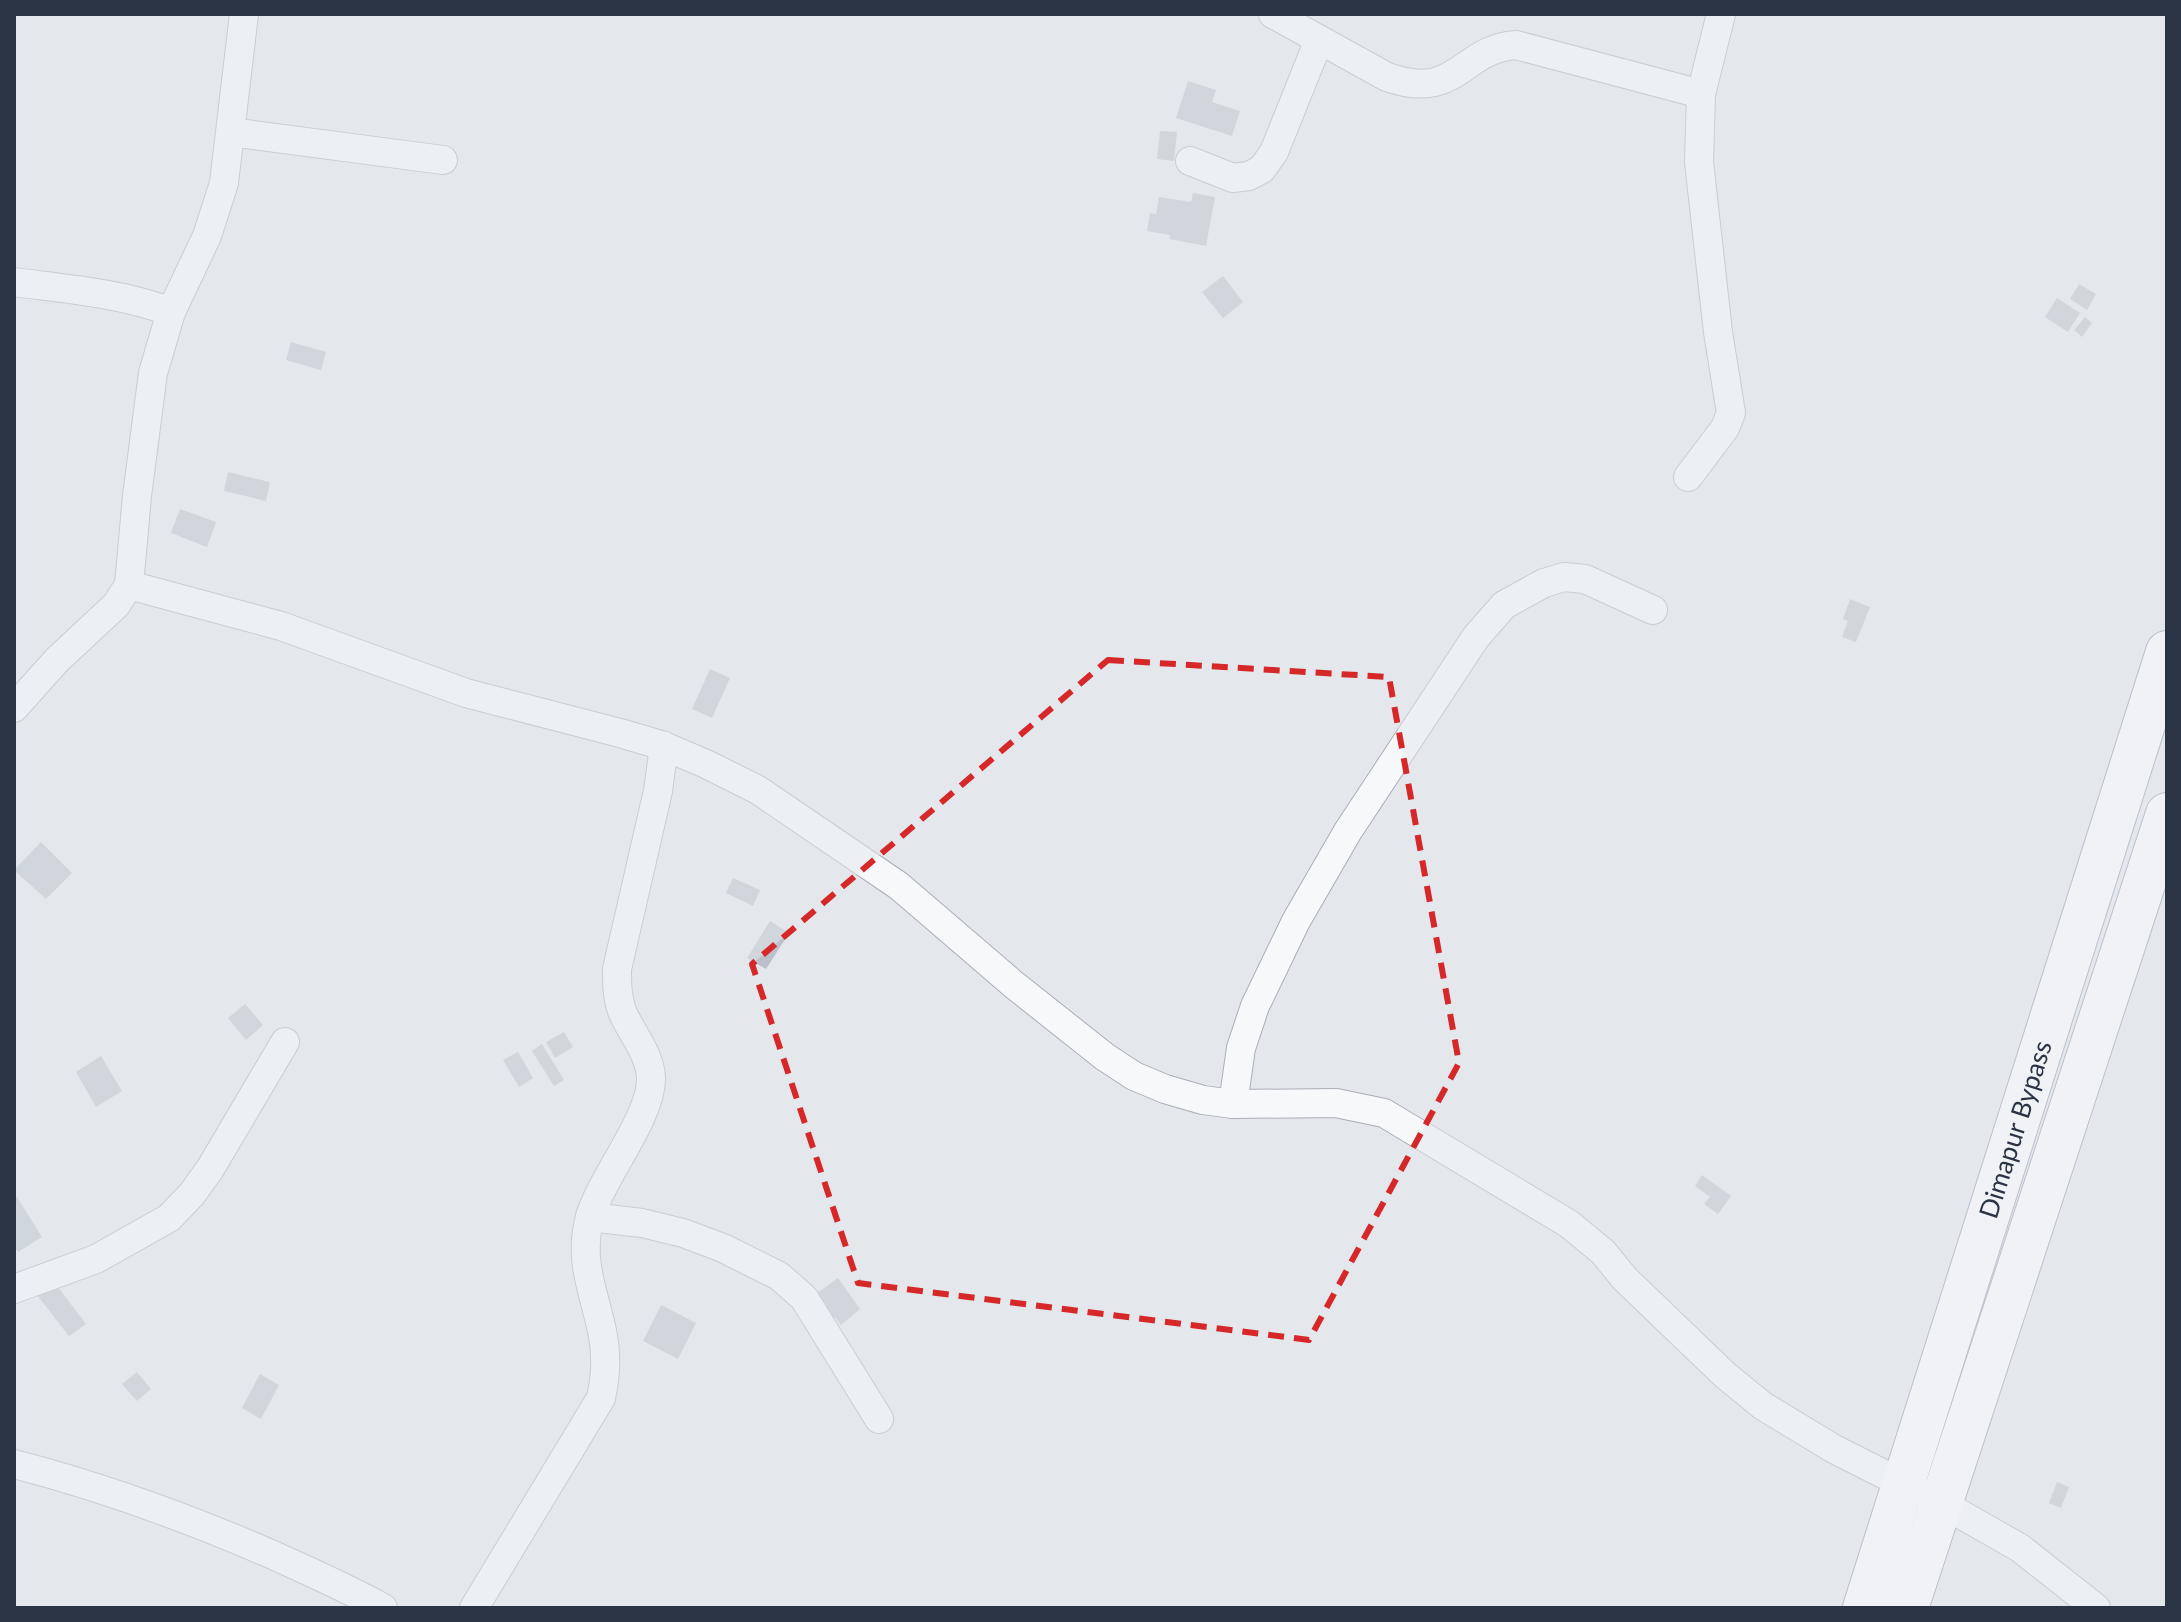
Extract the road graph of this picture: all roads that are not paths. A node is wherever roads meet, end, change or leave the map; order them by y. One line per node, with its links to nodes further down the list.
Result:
1 (244, 14): 6 (street)
2 (1273, 14): 4 (street)
3 (1721, 14): 5 (street)
4 (1319, 40): 5 (street); 8 (street)
5 (1701, 94): 11 (street)
6 (231, 132): 7 (street); 10 (street)
7 (443, 160)
8 (1190, 161)
9 (14, 282): 10 (street)
10 (171, 312): 12 (street)
11 (1688, 477)
12 (129, 585): 15 (street); 16 (street)
13 (1653, 610): 19 (street)
14 (2167, 652): 24 (highway, Dimapur Bypass)
15 (14, 708)
16 (664, 746): 19 (street); 20 (street)
17 (2167, 814): 25 (highway, Dimapur Bypass)
18 (285, 1042): 21 (street)
19 (1233, 1104): 24 (street)
20 (590, 1217): 22 (street); 27 (street)
21 (14, 1289)
22 (879, 1419)
23 (14, 1464): 26 (street)
24 (1903, 1484): 25 (street); 28 (highway, Dimapur Bypass)
25 (1941, 1503): 29 (highway, Dimapur Bypass); 30 (street)
26 (383, 1608)
27 (474, 1608)
28 (1864, 1608)
29 (1907, 1608)
30 (2096, 1608)

